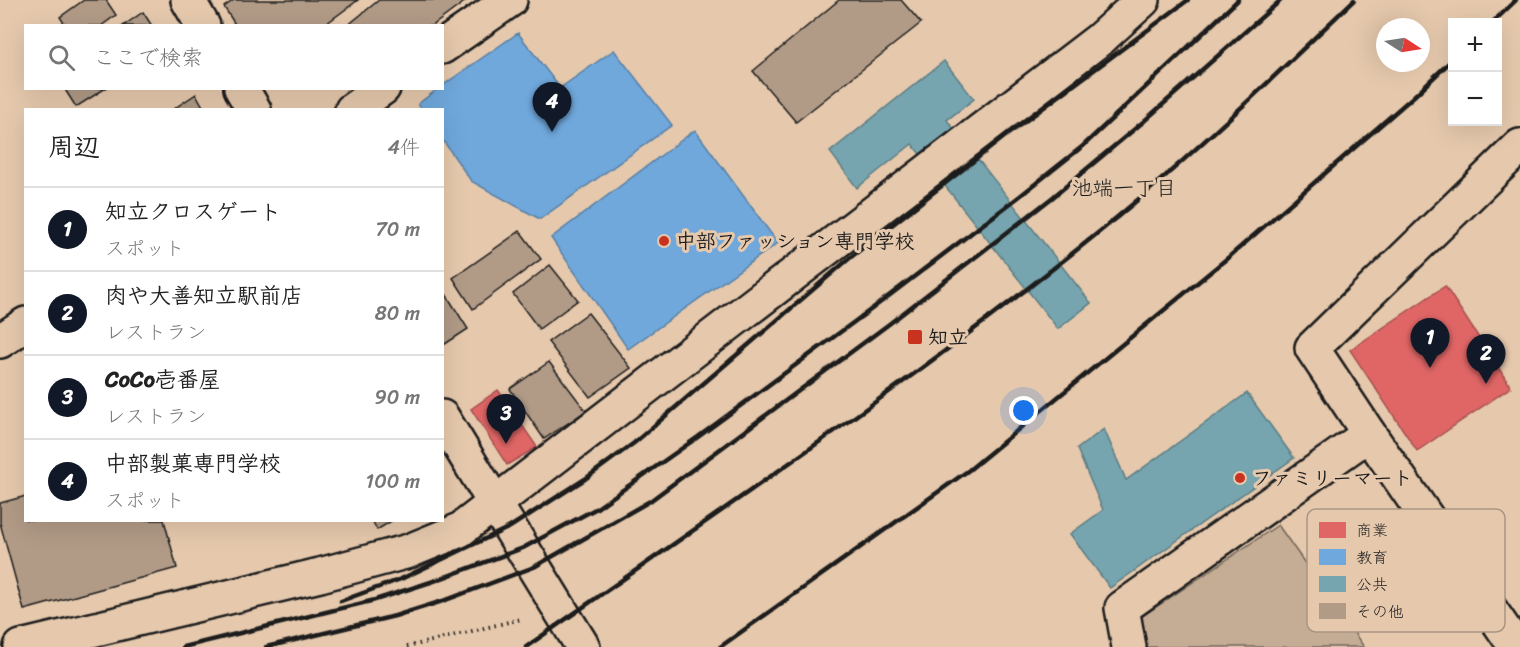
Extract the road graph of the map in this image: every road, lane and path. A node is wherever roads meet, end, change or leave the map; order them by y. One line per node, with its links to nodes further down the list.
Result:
1 (188, 0): 4 (street)
2 (510, 0): 5 (street)
3 (1143, 0): 15 (street)
4 (202, 24)
5 (444, 46)
6 (242, 90): 8 (street)
7 (379, 90): 9 (street)
8 (253, 108)
9 (355, 108)
10 (1520, 146): 14 (street)
11 (24, 325): 12 (street)
12 (0, 341)
13 (444, 420): 15 (street)
14 (1369, 434): 16 (street); 21 (street)
15 (495, 502): 18 (street); 20 (street)
16 (1420, 509)
17 (521, 619): 19 (path)
18 (21, 647)
19 (407, 647)
20 (583, 647)
21 (1129, 647)

